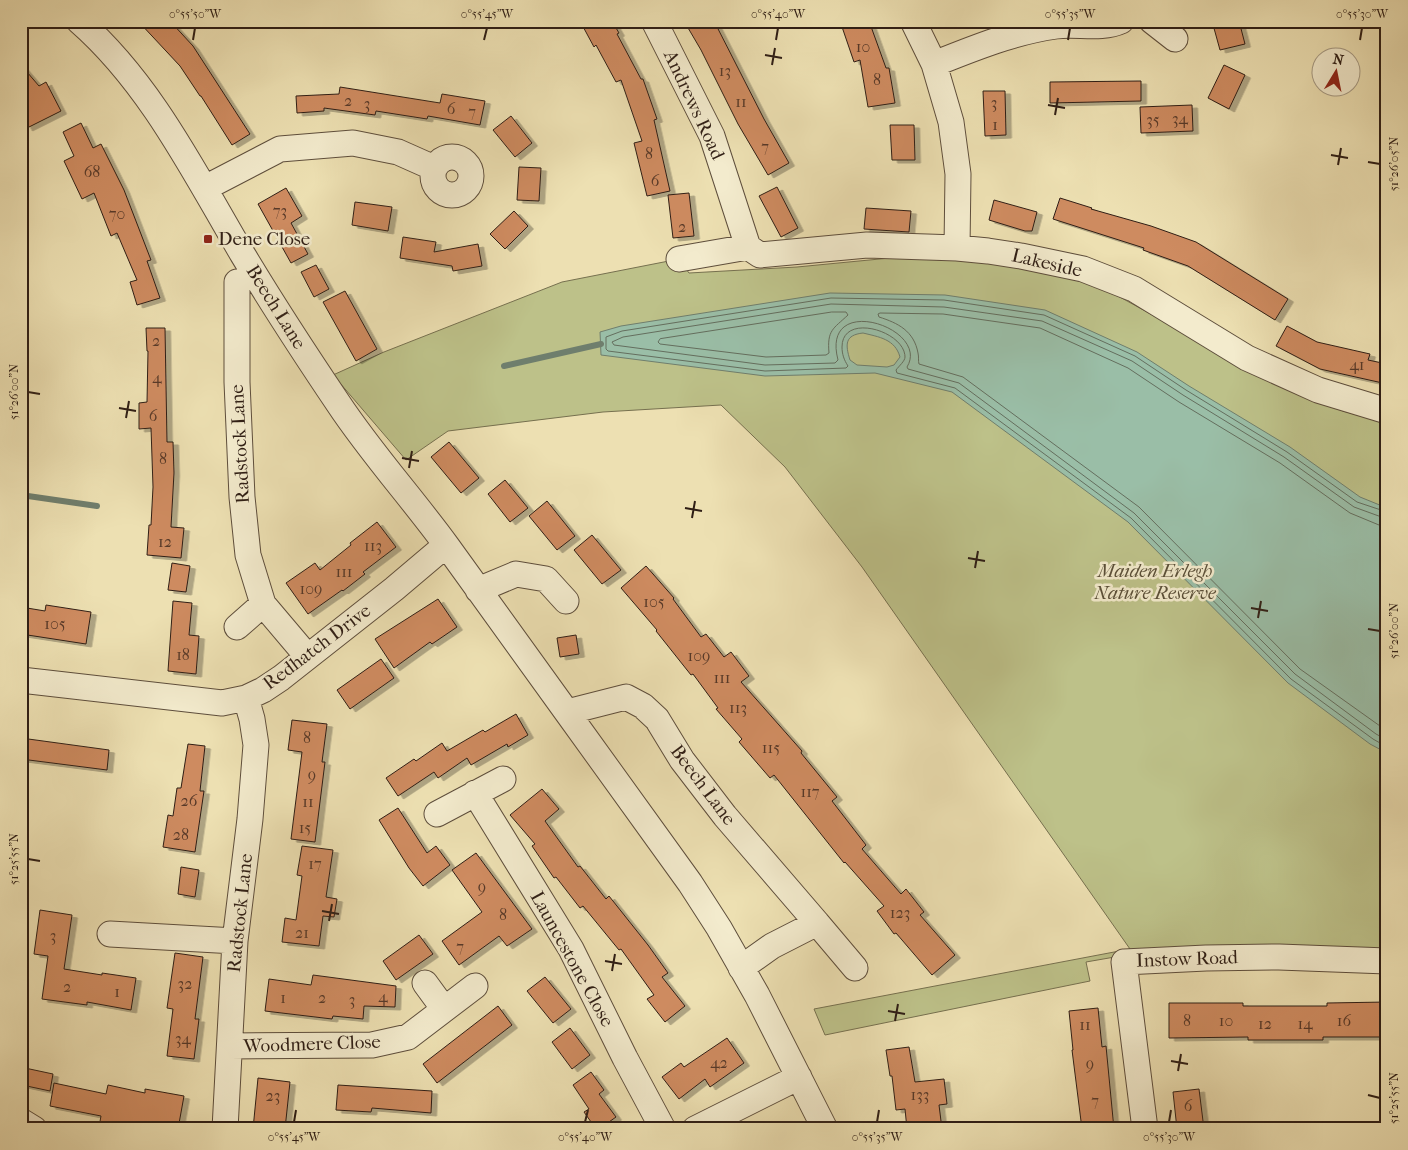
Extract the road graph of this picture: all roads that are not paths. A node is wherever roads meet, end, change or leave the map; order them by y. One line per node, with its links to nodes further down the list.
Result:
1 (79, 21): 9 (street, Beech Lane)
2 (654, 21): 10 (street, Andrews Road)
3 (913, 21): 7 (street)
4 (1121, 21): 7 (street)
5 (1152, 21): 6 (street)
6 (1175, 39)
7 (934, 64): 11 (street)
8 (434, 168): 9 (street)
9 (205, 188): 15 (street, Beech Lane)
10 (748, 247): 11 (street, Lakeside); 12 (street, Lakeside)
11 (957, 248): 14 (street, Lakeside)
12 (679, 259)
13 (237, 282): 18 (street, Radstock Lane)
14 (1387, 411)
15 (446, 545): 16 (street, Beech Lane); 20 (street, Redhatch Drive)
16 (478, 590): 17 (street); 23 (street, Beech Lane)
17 (566, 600)
18 (263, 604): 19 (street); 20 (street, Radstock Lane)
19 (237, 627)
20 (307, 656): 22 (street, Redhatch Drive)
21 (21, 680): 22 (street, Redhatch Drive)
22 (246, 698): 29 (street, Radstock Lane)
23 (567, 712): 27 (street, Beech Lane); 31 (street, Beech Lane)
24 (503, 779): 25 (street)
25 (475, 793): 26 (street); 41 (street, Launcestone Close)
26 (437, 814)
27 (817, 923): 31 (street); 32 (street, Beech Lane)
28 (110, 934): 29 (street)
29 (235, 941): 36 (street, Radstock Lane)
30 (1387, 961): 44 (street, Instow Road)
31 (741, 968): 37 (street, Beech Lane)
32 (855, 968)
33 (425, 983): 35 (street)
34 (475, 986): 35 (street, Woodmere Close)
35 (444, 1009): 36 (street, Woodmere Close)
36 (230, 1046): 40 (street, Radstock Lane)
37 (799, 1077): 42 (street); 43 (street, Beech Lane)
38 (21, 1121): 39 (street)
39 (34, 1129)
40 (225, 1129)
41 (663, 1129)
42 (695, 1129)
43 (825, 1129)
44 (1145, 1129)

